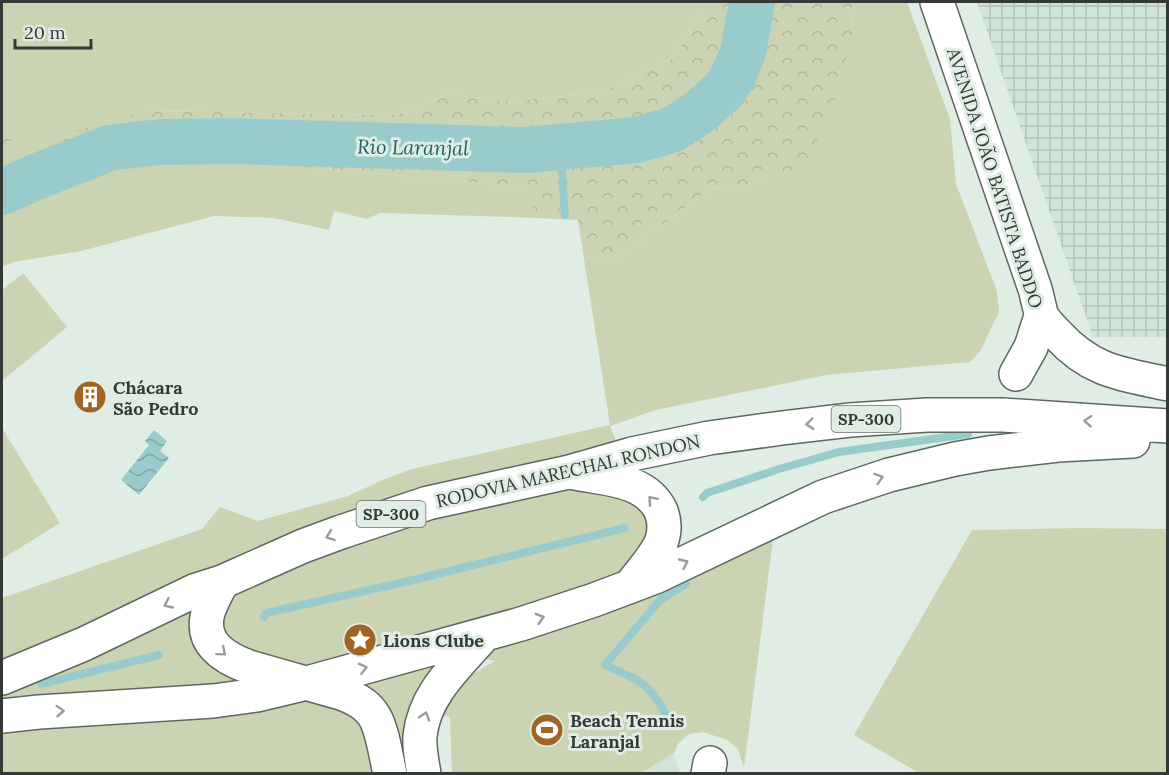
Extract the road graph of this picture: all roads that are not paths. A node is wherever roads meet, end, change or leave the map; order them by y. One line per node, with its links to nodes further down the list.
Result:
1 (937, 2): 2 (main road, AVENIDA JOÃO BATISTA BADDO)
2 (1041, 316): 3 (main road); 4 (main road, AVENIDA JOÃO BATISTA BADDO)
3 (1016, 374)
4 (1167, 384)
5 (1167, 426): 7 (main road, RODOVIA MARECHAL RONDON / SP-300, one-way to 7)
6 (1167, 439): 9 (main road, one-way to 6)
7 (569, 472): 8 (main road, RODOVIA MARECHAL RONDON / SP-300, one-way to 8); 9 (main road, one-way to 7)
8 (222, 582): 11 (main road, RODOVIA MARECHAL RONDON / SP-300, one-way to 11); 12 (main road, one-way to 12)
9 (630, 586): 10 (main road, one-way to 9)
10 (484, 635): 12 (main road, one-way to 10); 15 (main road, one-way to 10)
11 (2, 678)
12 (307, 683): 13 (main road, one-way to 12); 14 (main road)
13 (2, 716)
14 (385, 769)
15 (424, 774)

